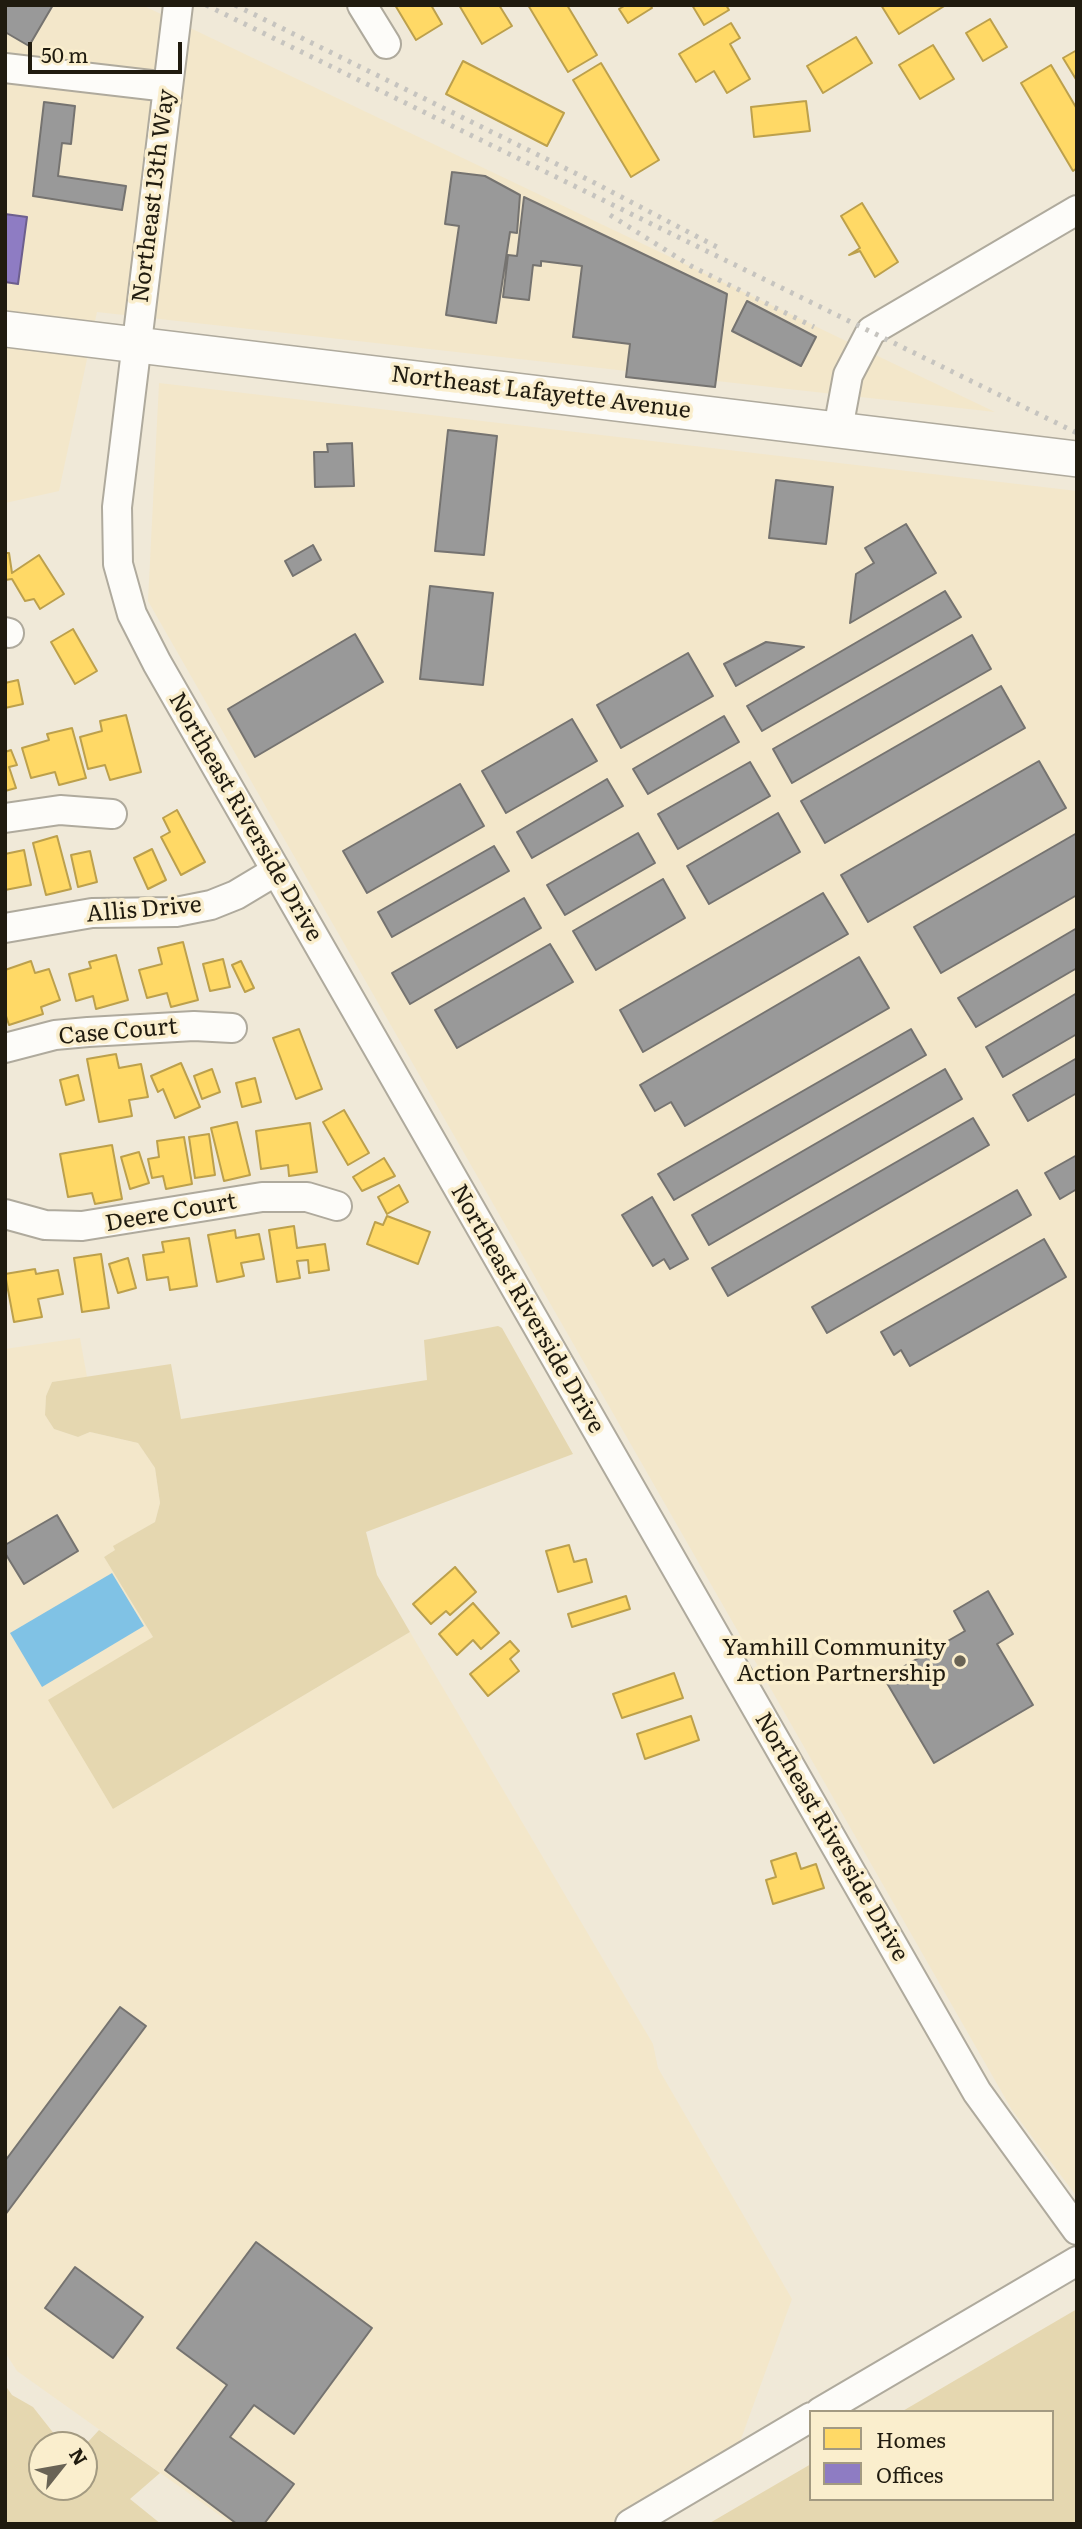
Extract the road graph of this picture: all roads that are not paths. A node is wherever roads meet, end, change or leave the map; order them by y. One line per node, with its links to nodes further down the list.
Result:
1 (178, 5): 5 (street, Northeast 13th Way)
2 (362, 5): 3 (street)
3 (386, 44)
4 (5, 68): 5 (street)
5 (169, 87): 8 (street, Northeast 13th Way)
6 (1077, 210): 9 (street)
7 (5, 329): 8 (main road, Northeast Lafayette Avenue)
8 (135, 344): 9 (main road, Northeast Lafayette Avenue); 13 (street, Northeast Riverside Drive)
9 (838, 429): 10 (main road, Northeast Lafayette Avenue)
10 (1077, 459)
11 (112, 814): 12 (street)
12 (5, 818)
13 (276, 871): 14 (street, Allis Drive); 19 (street, Northeast Riverside Drive)
14 (5, 928)
15 (232, 1028): 16 (street, Case Court)
16 (5, 1048)
17 (337, 1206): 18 (street, Deere Court)
18 (5, 1214)
19 (1077, 2230)
20 (1077, 2261): 21 (street)
21 (823, 2410)
22 (809, 2418): 23 (street)
23 (630, 2524)

